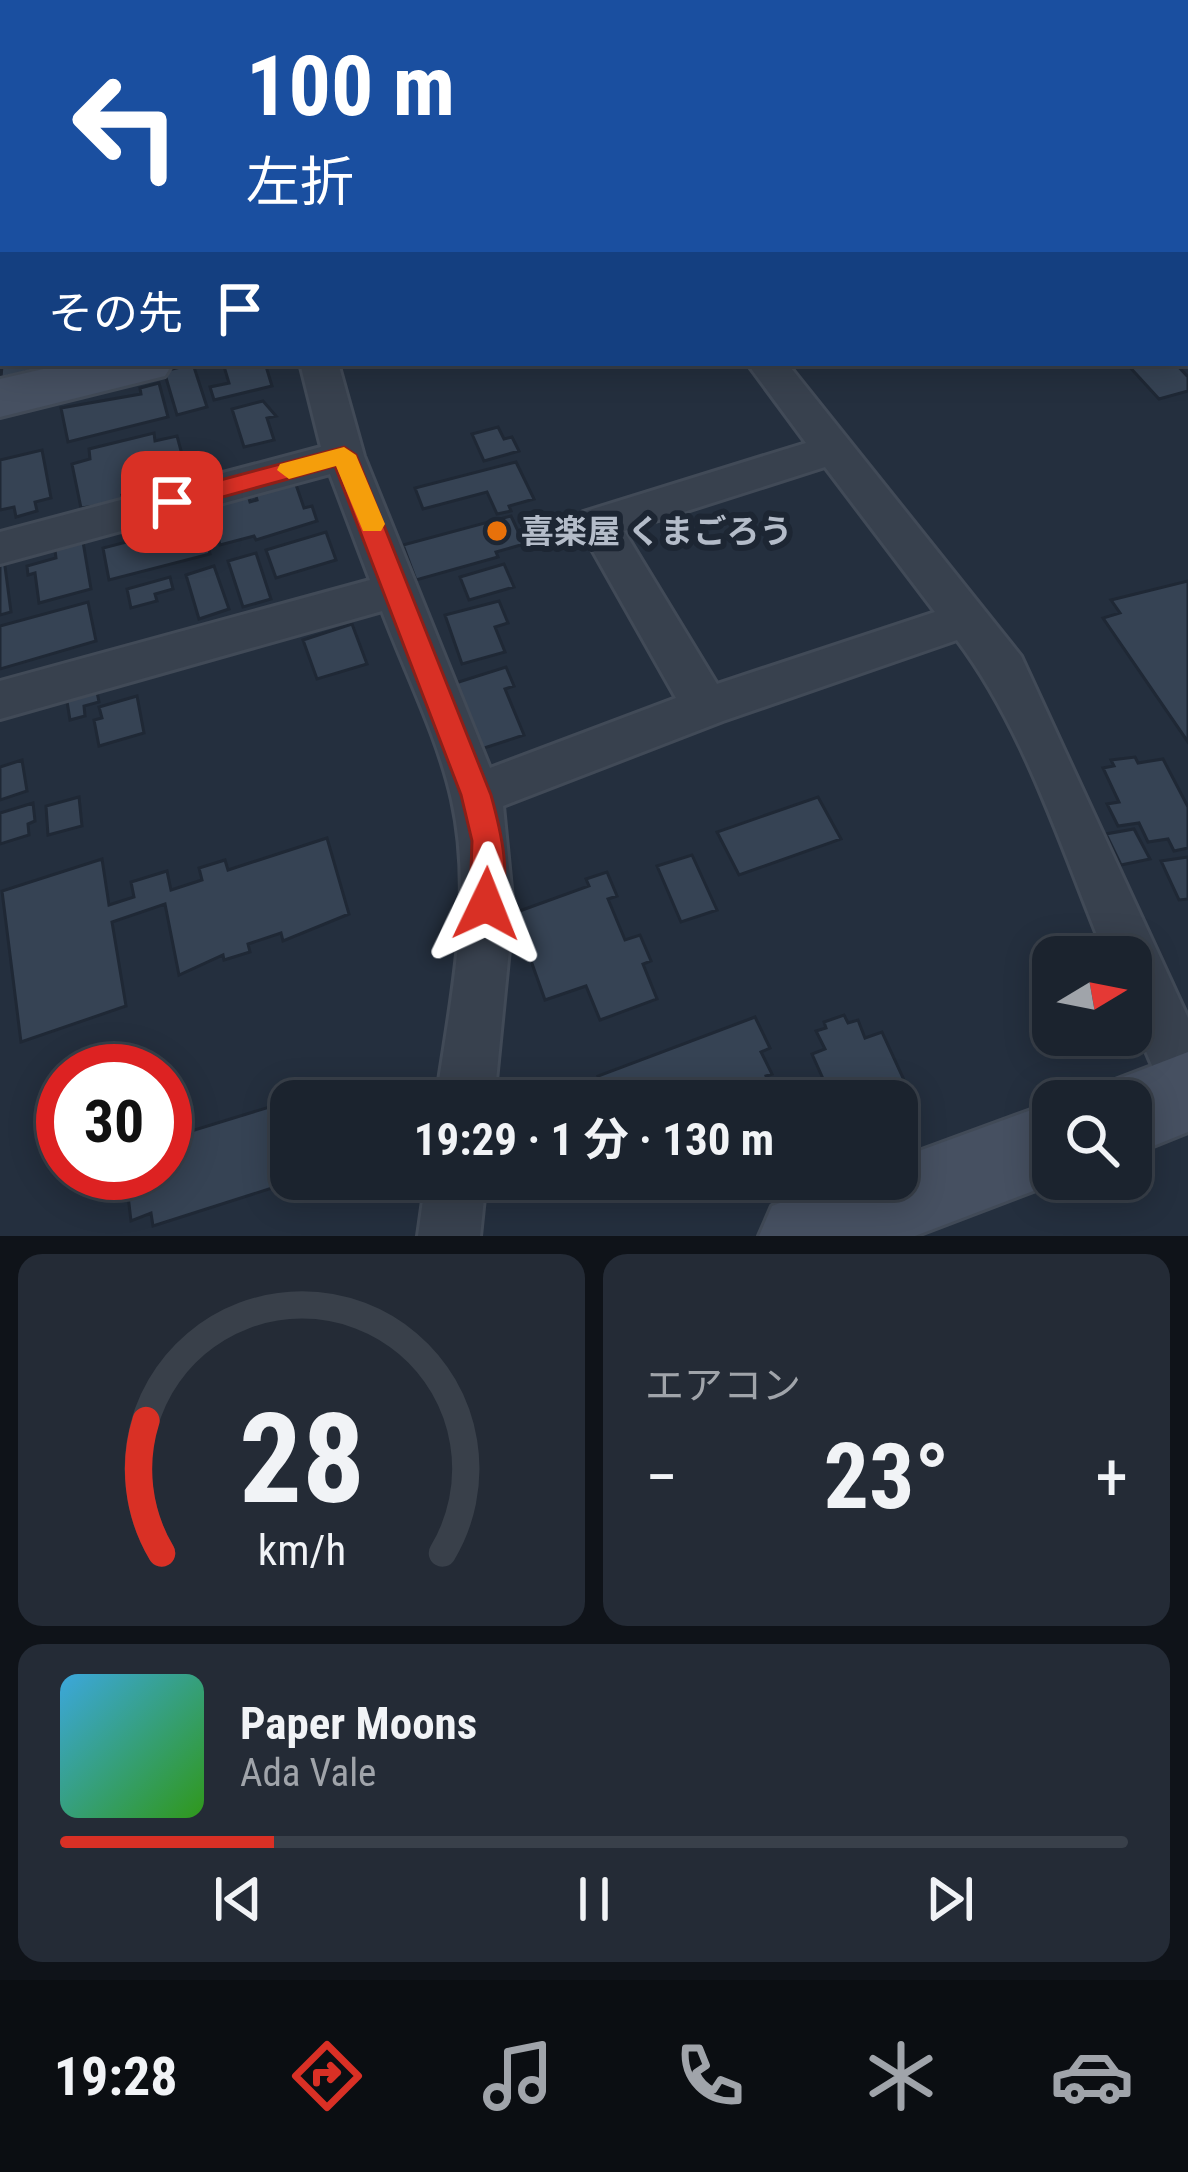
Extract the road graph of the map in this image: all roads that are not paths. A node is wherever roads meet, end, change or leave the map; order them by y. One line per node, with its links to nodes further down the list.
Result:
1 (119, 366): 4 (main road)
2 (320, 366): 7 (street)
3 (774, 366): 6 (street)
4 (66, 372): 5 (main road)
5 (0, 398)
6 (831, 450): 10 (street); 12 (street)
7 (344, 455): 8 (street); 9 (street)
8 (0, 548)
9 (399, 589): 11 (street); 13 (street)
10 (966, 619): 12 (street); 15 (street)
11 (0, 700)
12 (706, 707): 13 (street)
13 (476, 795): 14 (street)
14 (467, 1080)
15 (1188, 1083)
16 (1188, 1092): 17 (main road)
17 (1152, 1106)
18 (1032, 1152): 21 (main road)
19 (453, 1200): 20 (street)
20 (449, 1236)
21 (802, 1236)

